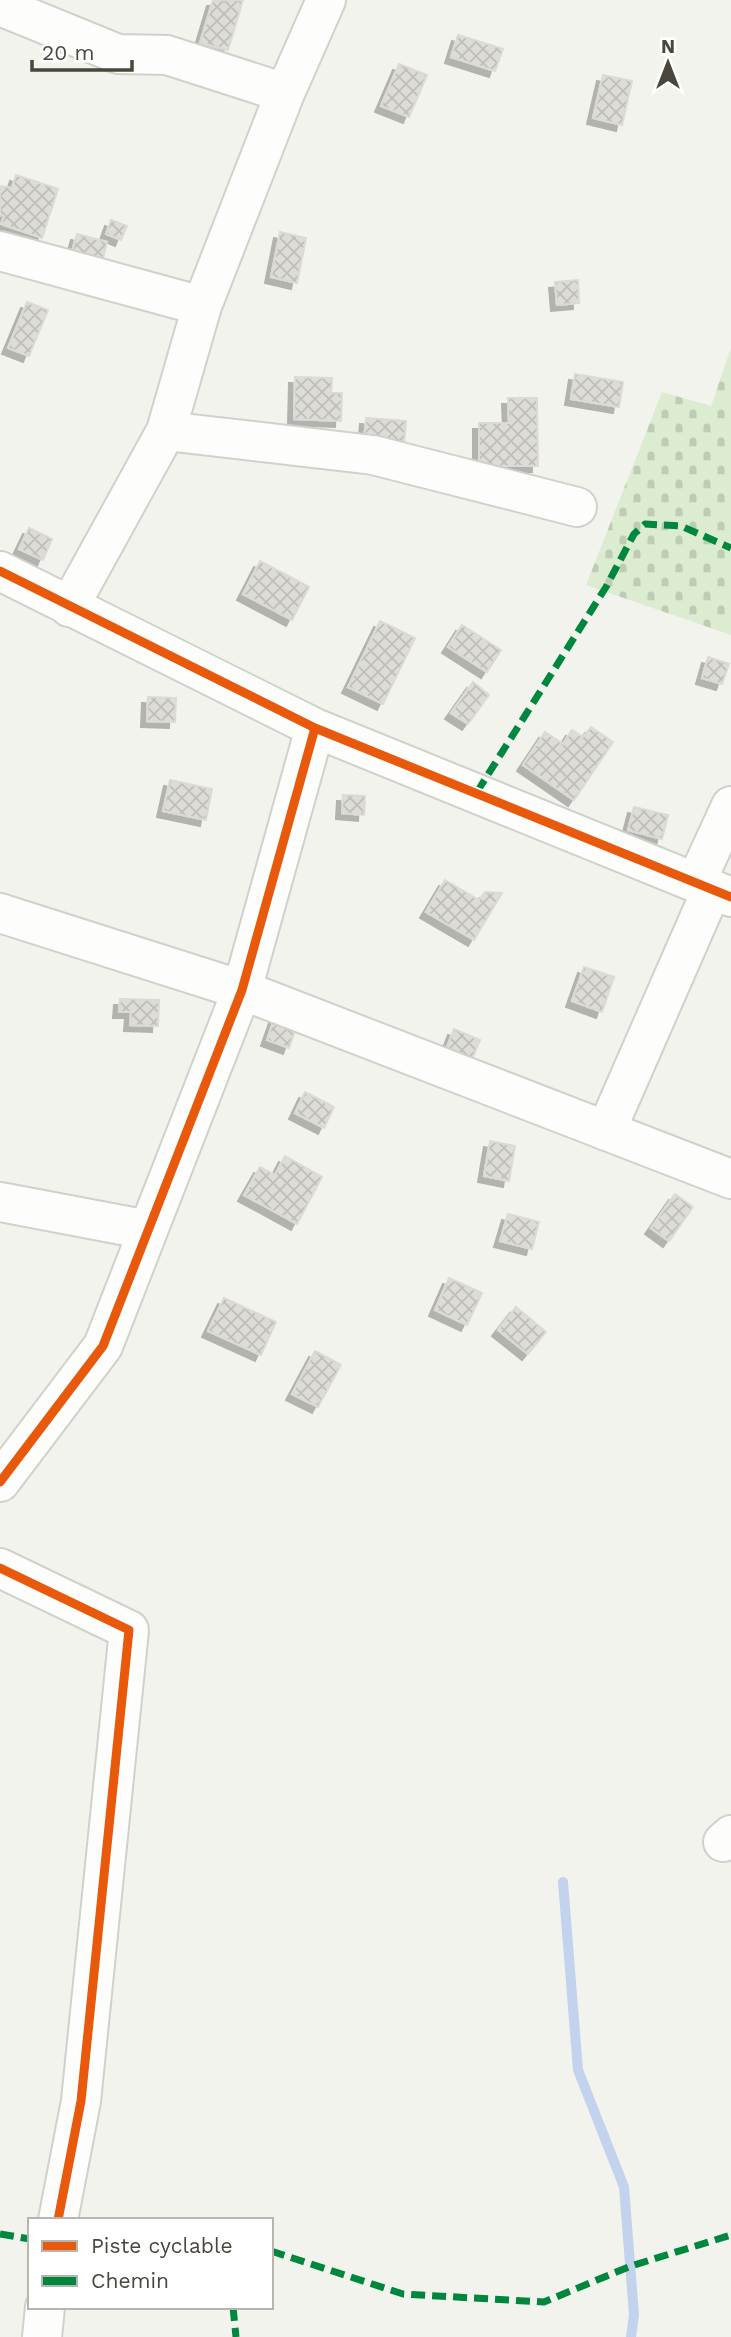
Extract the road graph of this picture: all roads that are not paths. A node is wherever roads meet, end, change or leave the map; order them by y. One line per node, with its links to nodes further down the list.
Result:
1 (326, 0): 3 (street)
2 (0, 6): 3 (street)
3 (285, 93): 5 (street)
4 (0, 251): 5 (street)
5 (202, 306): 6 (street)
6 (166, 431): 7 (street); 9 (street)
7 (577, 507)
8 (0, 571): 9 (street)
9 (69, 607): 10 (street)
10 (315, 728): 12 (street); 14 (street)
11 (731, 806): 12 (street)
12 (713, 889): 15 (street)
13 (0, 913): 14 (street)
14 (242, 990): 15 (street); 18 (street)
15 (606, 1131): 16 (street)
16 (731, 1179)
17 (0, 1202): 18 (street)
18 (148, 1230): 19 (street)
19 (0, 1482)
20 (0, 1568): 21 (street)
21 (58, 2218)
22 (46, 2309): 23 (street)
23 (41, 2337)

